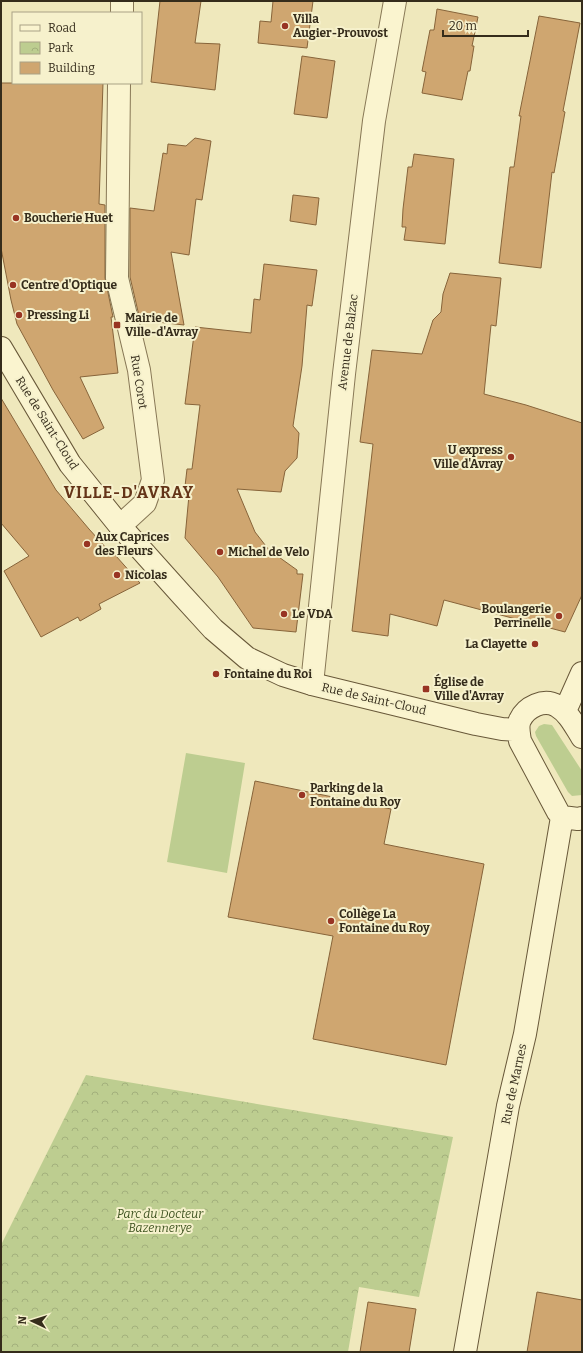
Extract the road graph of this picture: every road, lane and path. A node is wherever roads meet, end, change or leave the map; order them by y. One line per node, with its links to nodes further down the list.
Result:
1 (122, 1): 3 (main road)
2 (395, 1): 8 (main road, Avenue de Balzac)
3 (122, 12)
4 (119, 84): 6 (main road, Rue Corot)
5 (1, 348): 6 (main road, Rue de Saint-Cloud)
6 (120, 526): 8 (main road, Rue de Saint-Cloud)
7 (582, 673): 9 (main road)
8 (312, 684): 10 (main road, Rue de Saint-Cloud)
9 (565, 711): 10 (main road); 11 (main road)
10 (518, 730): 12 (main road)
11 (582, 737)
12 (572, 817): 13 (main road, Rue de Marnes)
13 (464, 1352)

